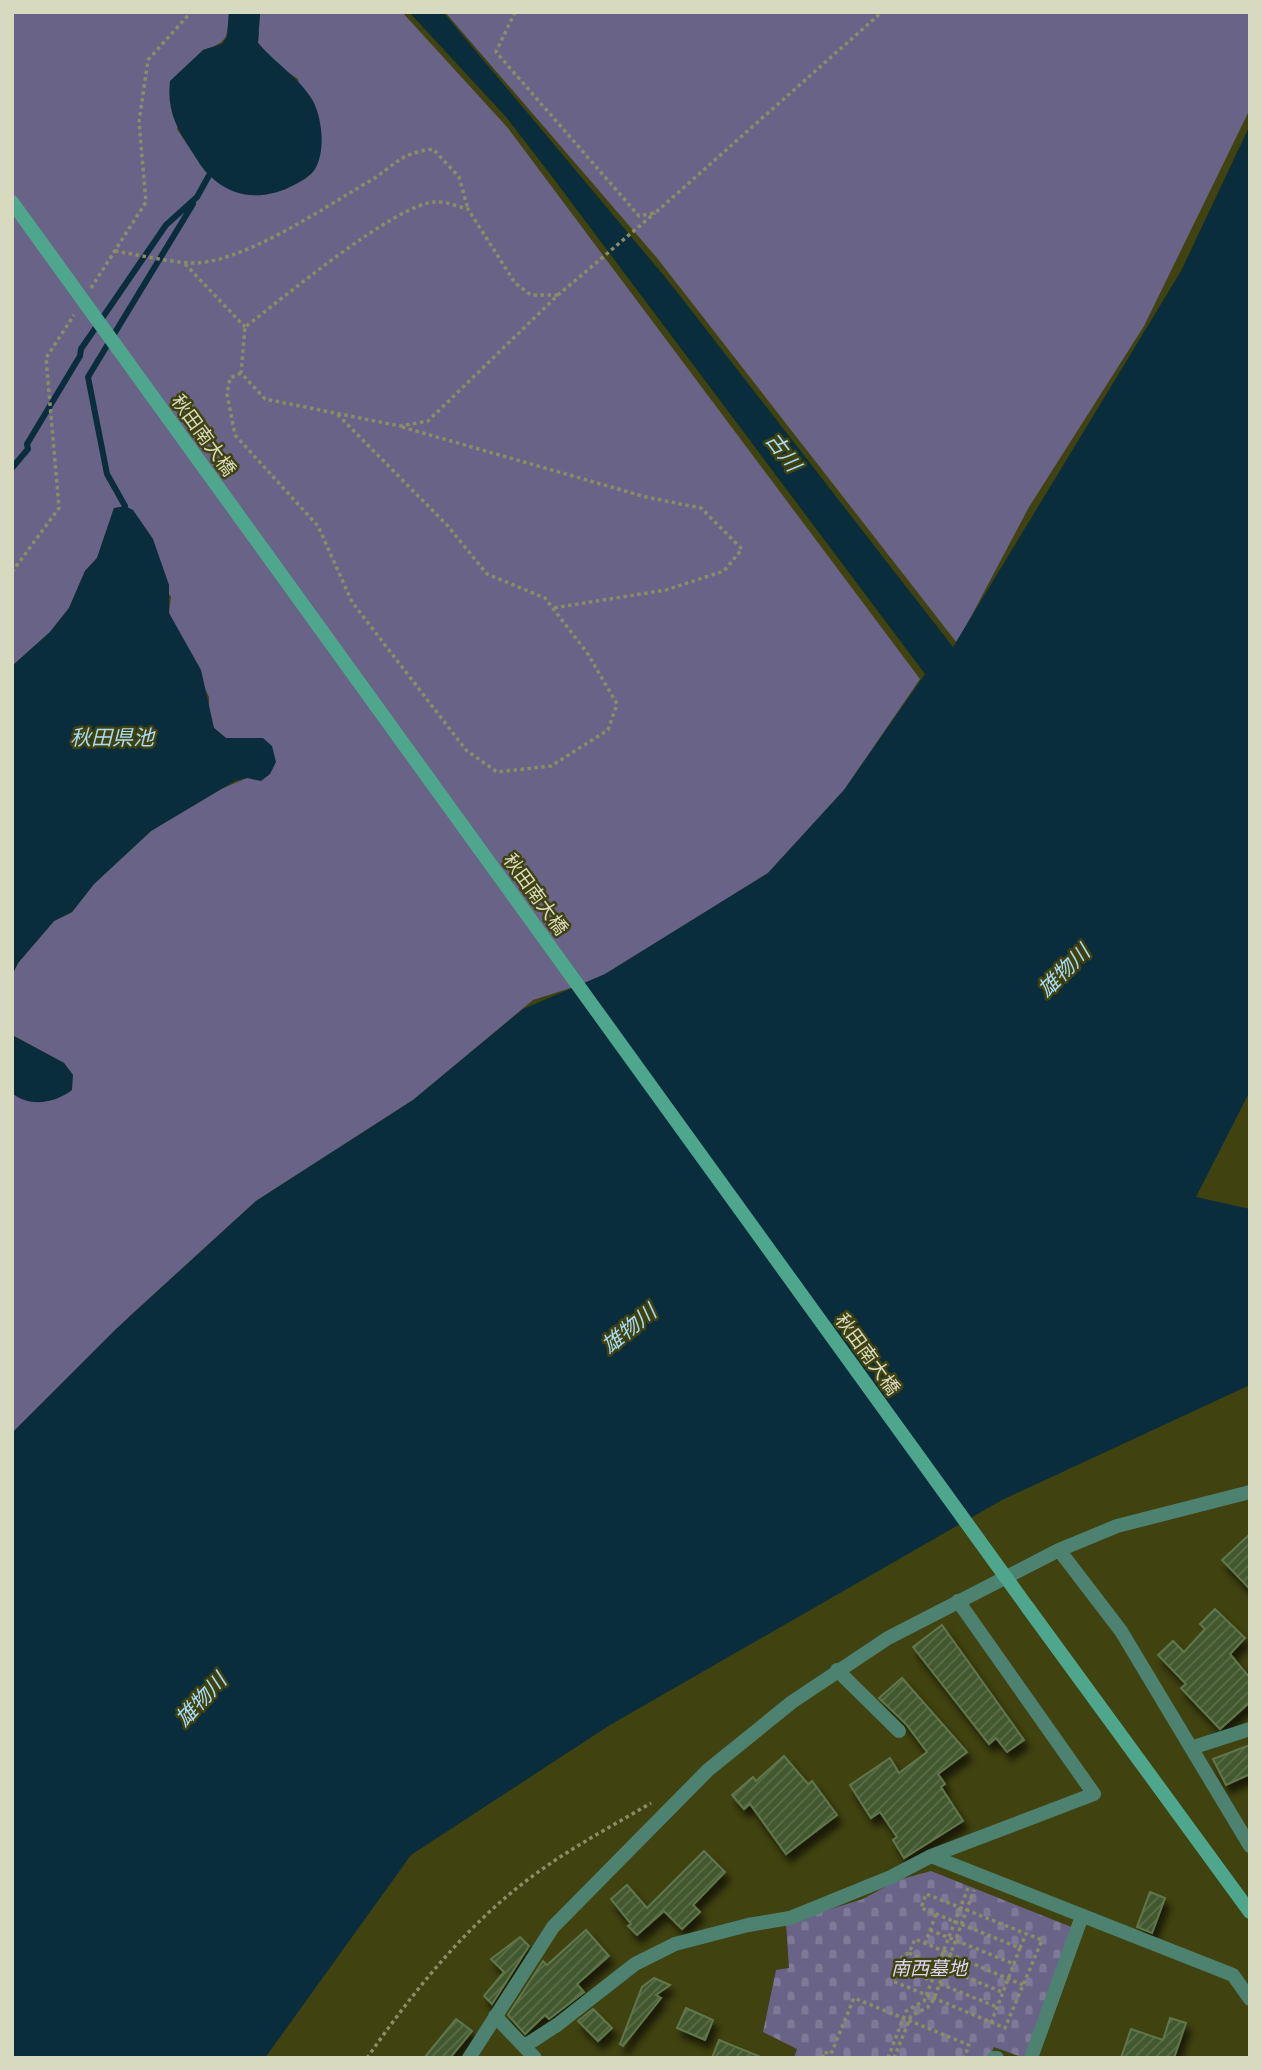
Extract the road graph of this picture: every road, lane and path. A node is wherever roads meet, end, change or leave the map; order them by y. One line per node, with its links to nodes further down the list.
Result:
1 (515, 12): 5 (path)
2 (882, 12): 5 (path)
3 (12, 202): 28 (street, 秋田南大橋, bridge)
4 (468, 209): 7 (path); 8 (path); 9 (path)
5 (655, 213): 8 (path)
6 (115, 251): 7 (path)
7 (184, 262): 9 (path)
8 (558, 295): 12 (path)
9 (245, 327): 10 (path)
10 (241, 373): 11 (path); 13 (path)
11 (337, 414): 12 (path); 13 (path)
12 (400, 426): 13 (path)
13 (553, 608)
14 (1250, 1492): 15 (street)
15 (1059, 1550): 16 (street); 20 (street)
16 (958, 1601): 17 (street); 23 (street)
17 (838, 1670): 19 (street); 55 (street)
18 (1250, 1729): 20 (street)
19 (899, 1731)
20 (1191, 1748): 22 (street)
21 (653, 1801): 59 (path)
22 (1250, 1846)
23 (931, 1856): 30 (street); 58 (street)
24 (969, 1886): 26 (path)
25 (975, 1888): 27 (path)
26 (961, 1908): 27 (path); 29 (path); 31 (path)
27 (968, 1910): 32 (path); 34 (path)
28 (1250, 1912)
29 (936, 1914): 31 (path); 33 (path)
30 (1082, 1916): 52 (street); 66 (street)
31 (956, 1922): 32 (path); 35 (path)
32 (963, 1925): 36 (path); 38 (path)
33 (930, 1930): 35 (path); 37 (path)
34 (1026, 1934): 38 (path); 49 (path)
35 (949, 1938): 36 (path); 39 (path)
36 (957, 1940): 41 (path); 42 (path)
37 (925, 1944): 39 (path); 40 (path)
38 (1020, 1948): 42 (path)
39 (944, 1952): 41 (path); 43 (path)
40 (909, 1953): 43 (path); 44 (path)
41 (950, 1955): 45 (path); 46 (path)
42 (1014, 1964): 46 (path)
43 (939, 1966): 47 (path)
44 (899, 1967): 47 (path); 51 (path)
45 (946, 1969): 48 (path); 50 (path)
46 (1008, 1979): 49 (path); 50 (path)
47 (932, 1981): 51 (path)
48 (940, 1983): 53 (path); 54 (path)
49 (1023, 1985): 57 (path)
50 (1002, 1993): 54 (path)
51 (926, 1996): 53 (path); 56 (path)
52 (1250, 1998)
53 (934, 1999): 56 (path); 57 (path)
54 (997, 2007): 57 (path)
55 (495, 2017): 58 (street); 60 (street)
56 (906, 2019): 62 (path); 63 (path); 64 (path); 65 (path)
57 (991, 2023)
58 (526, 2045): 61 (street)
59 (367, 2058)
60 (469, 2058)
61 (534, 2058)
62 (822, 2058)
63 (888, 2058)
64 (894, 2058)
65 (964, 2058)
66 (1031, 2058)

